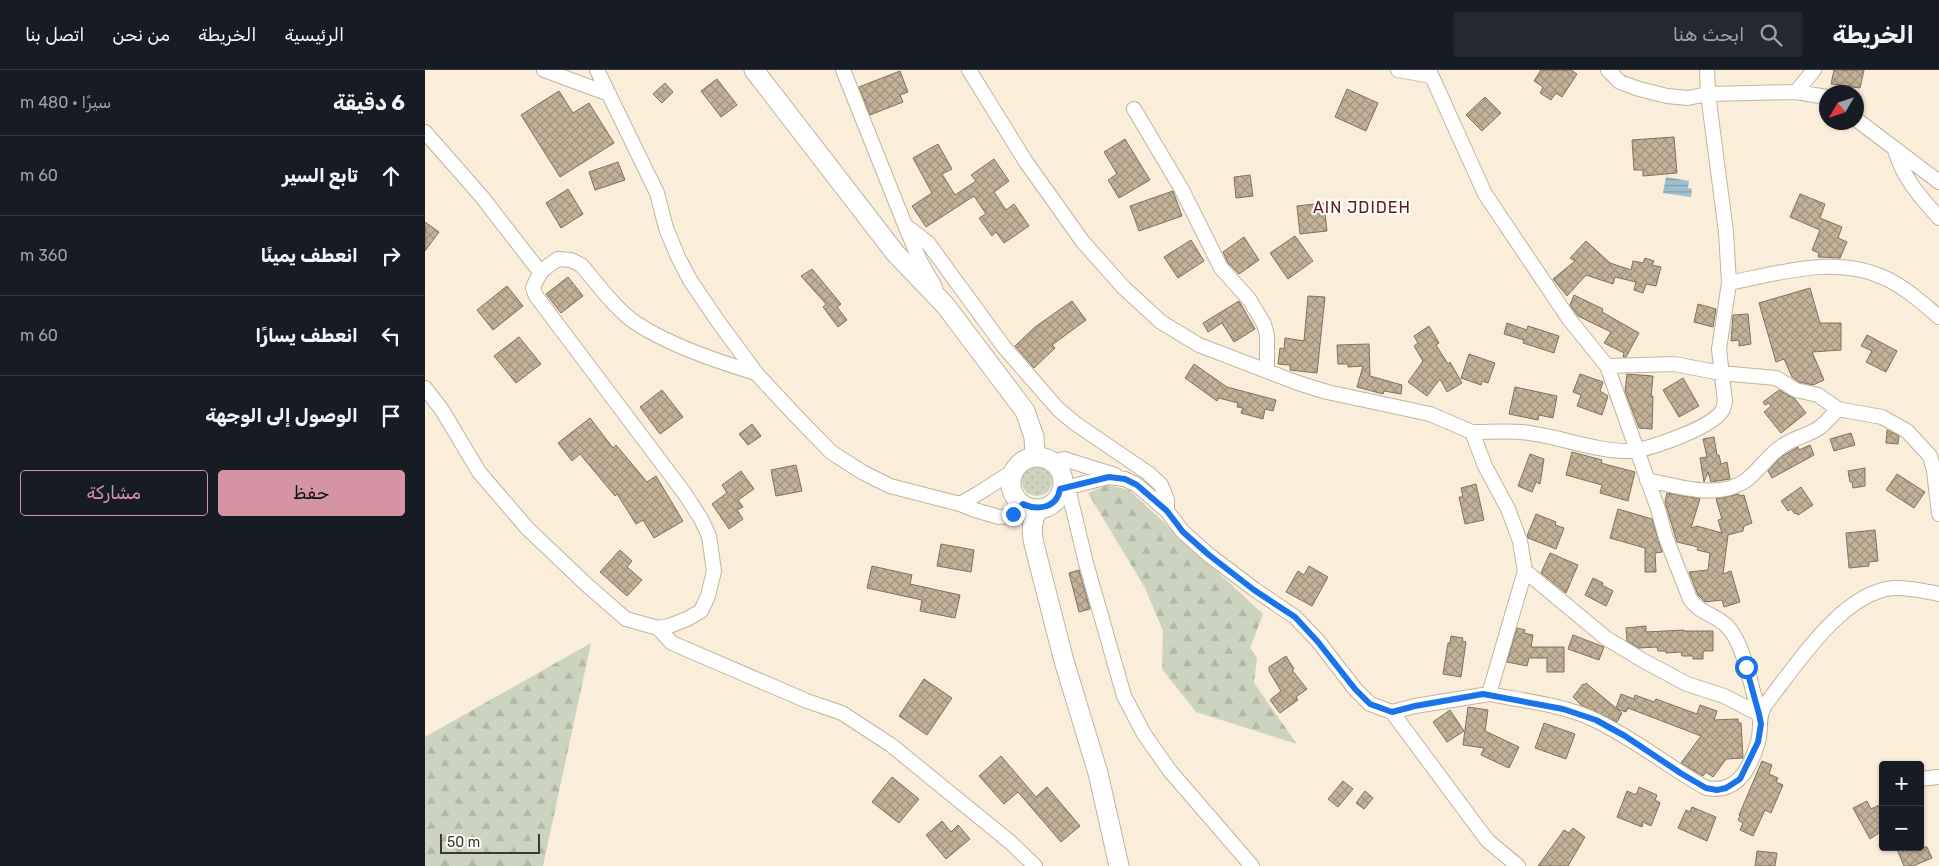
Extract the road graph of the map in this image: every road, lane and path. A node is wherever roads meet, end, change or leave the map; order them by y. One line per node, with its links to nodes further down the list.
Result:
1 (544, 70): 12 (street)
2 (597, 70): 12 (street)
3 (754, 70): 24 (street)
4 (843, 70): 21 (street)
5 (969, 70): 27 (street)
6 (1398, 70): 10 (street)
7 (1608, 70): 13 (street)
8 (1707, 70): 13 (street)
9 (1812, 71): 11 (street)
10 (1430, 73): 26 (street)
11 (1796, 92): 13 (street); 14 (street)
12 (609, 94): 28 (street)
13 (1708, 94): 23 (street)
14 (1819, 96)
15 (1133, 109): 27 (street)
16 (1864, 126): 18 (street)
17 (425, 132): 22 (street)
18 (1895, 150): 19 (street); 20 (street)
19 (1939, 182)
20 (1939, 218)
21 (905, 225): 24 (street); 41 (street)
22 (540, 272): 28 (street); 45 (street)
23 (1729, 283): 25 (street); 29 (street)
24 (945, 305): 34 (street)
25 (1939, 317)
26 (1607, 366): 29 (street); 33 (street)
27 (1267, 371): 32 (street)
28 (756, 373): 39 (street)
29 (1721, 373): 31 (street); 33 (street)
30 (425, 388): 45 (street)
31 (1838, 409): 37 (street); 42 (street)
32 (1472, 432): 33 (street); 43 (street)
33 (1637, 449): 37 (street)
34 (1043, 459): 35 (street); 36 (street); 38 (street)
35 (1015, 470): 39 (street); 40 (street)
36 (1125, 479): 38 (street); 41 (street)
37 (1647, 480): 48 (street)
38 (1064, 488): 40 (street); 53 (street)
39 (960, 504): 40 (street)
40 (1030, 507): 52 (street)
41 (1167, 511): 47 (street)
42 (1939, 514)
43 (1525, 571): 46 (street); 48 (street)
44 (1939, 594): 48 (street)
45 (658, 628): 51 (street)
46 (1489, 694): 47 (street); 48 (street)
47 (1392, 712): 54 (street)
48 (1759, 714)
49 (1939, 777): 50 (street)
50 (1924, 779)
51 (1035, 866)
52 (1119, 866)
53 (1252, 866)
54 (1518, 866)

